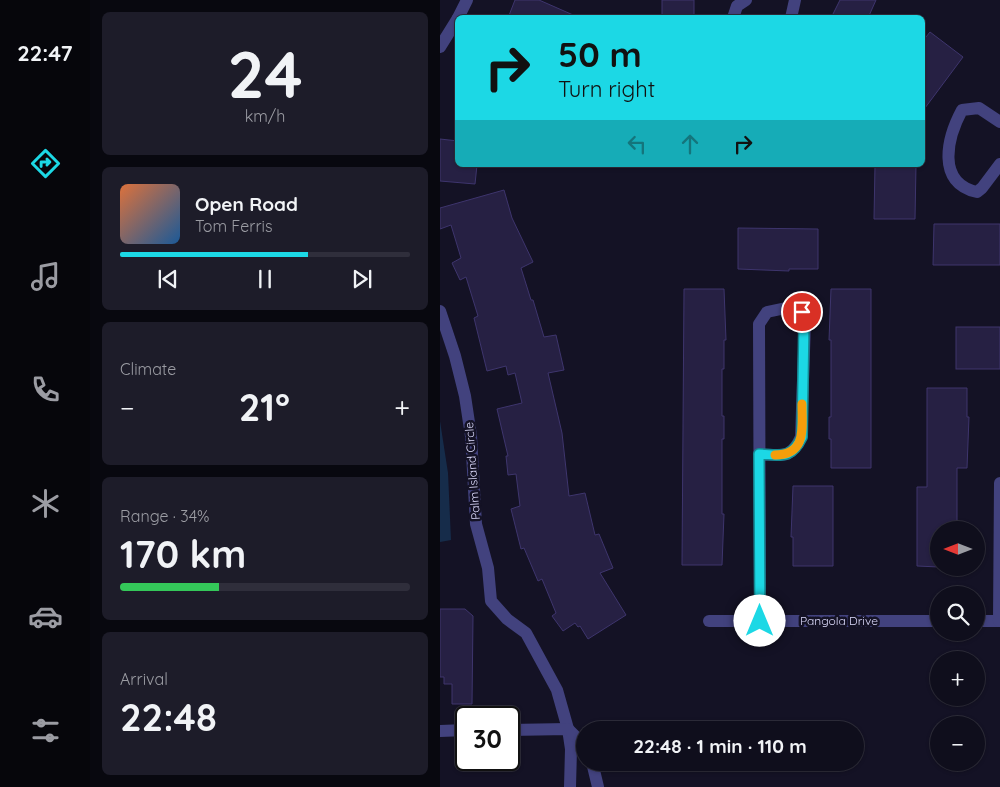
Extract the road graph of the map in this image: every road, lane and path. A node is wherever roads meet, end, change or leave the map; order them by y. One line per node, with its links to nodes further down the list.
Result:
1 (467, 0): 4 (street)
2 (746, 0): 5 (street)
3 (795, 0): 6 (street)
4 (460, 15)
5 (734, 15)
6 (792, 15)
7 (455, 23): 8 (street)
8 (440, 47)
9 (1000, 122): 10 (street)
10 (1000, 164)
11 (440, 311): 19 (street, Palm Island Circle)
12 (759, 454): 12 (street); 16 (street)
13 (1000, 483): 18 (street)
14 (930, 620): 16 (street, Pangola Drive)
15 (709, 621): 16 (street, Pangola Drive)
16 (760, 621)
17 (985, 621): 18 (street)
18 (1000, 621)
19 (568, 729): 21 (street); 23 (street, Palm Island Circle); 25 (street)
20 (455, 730): 22 (street)
21 (520, 730)
22 (440, 731)
23 (576, 736)
24 (594, 771): 26 (street)
25 (570, 787)
26 (598, 787)

